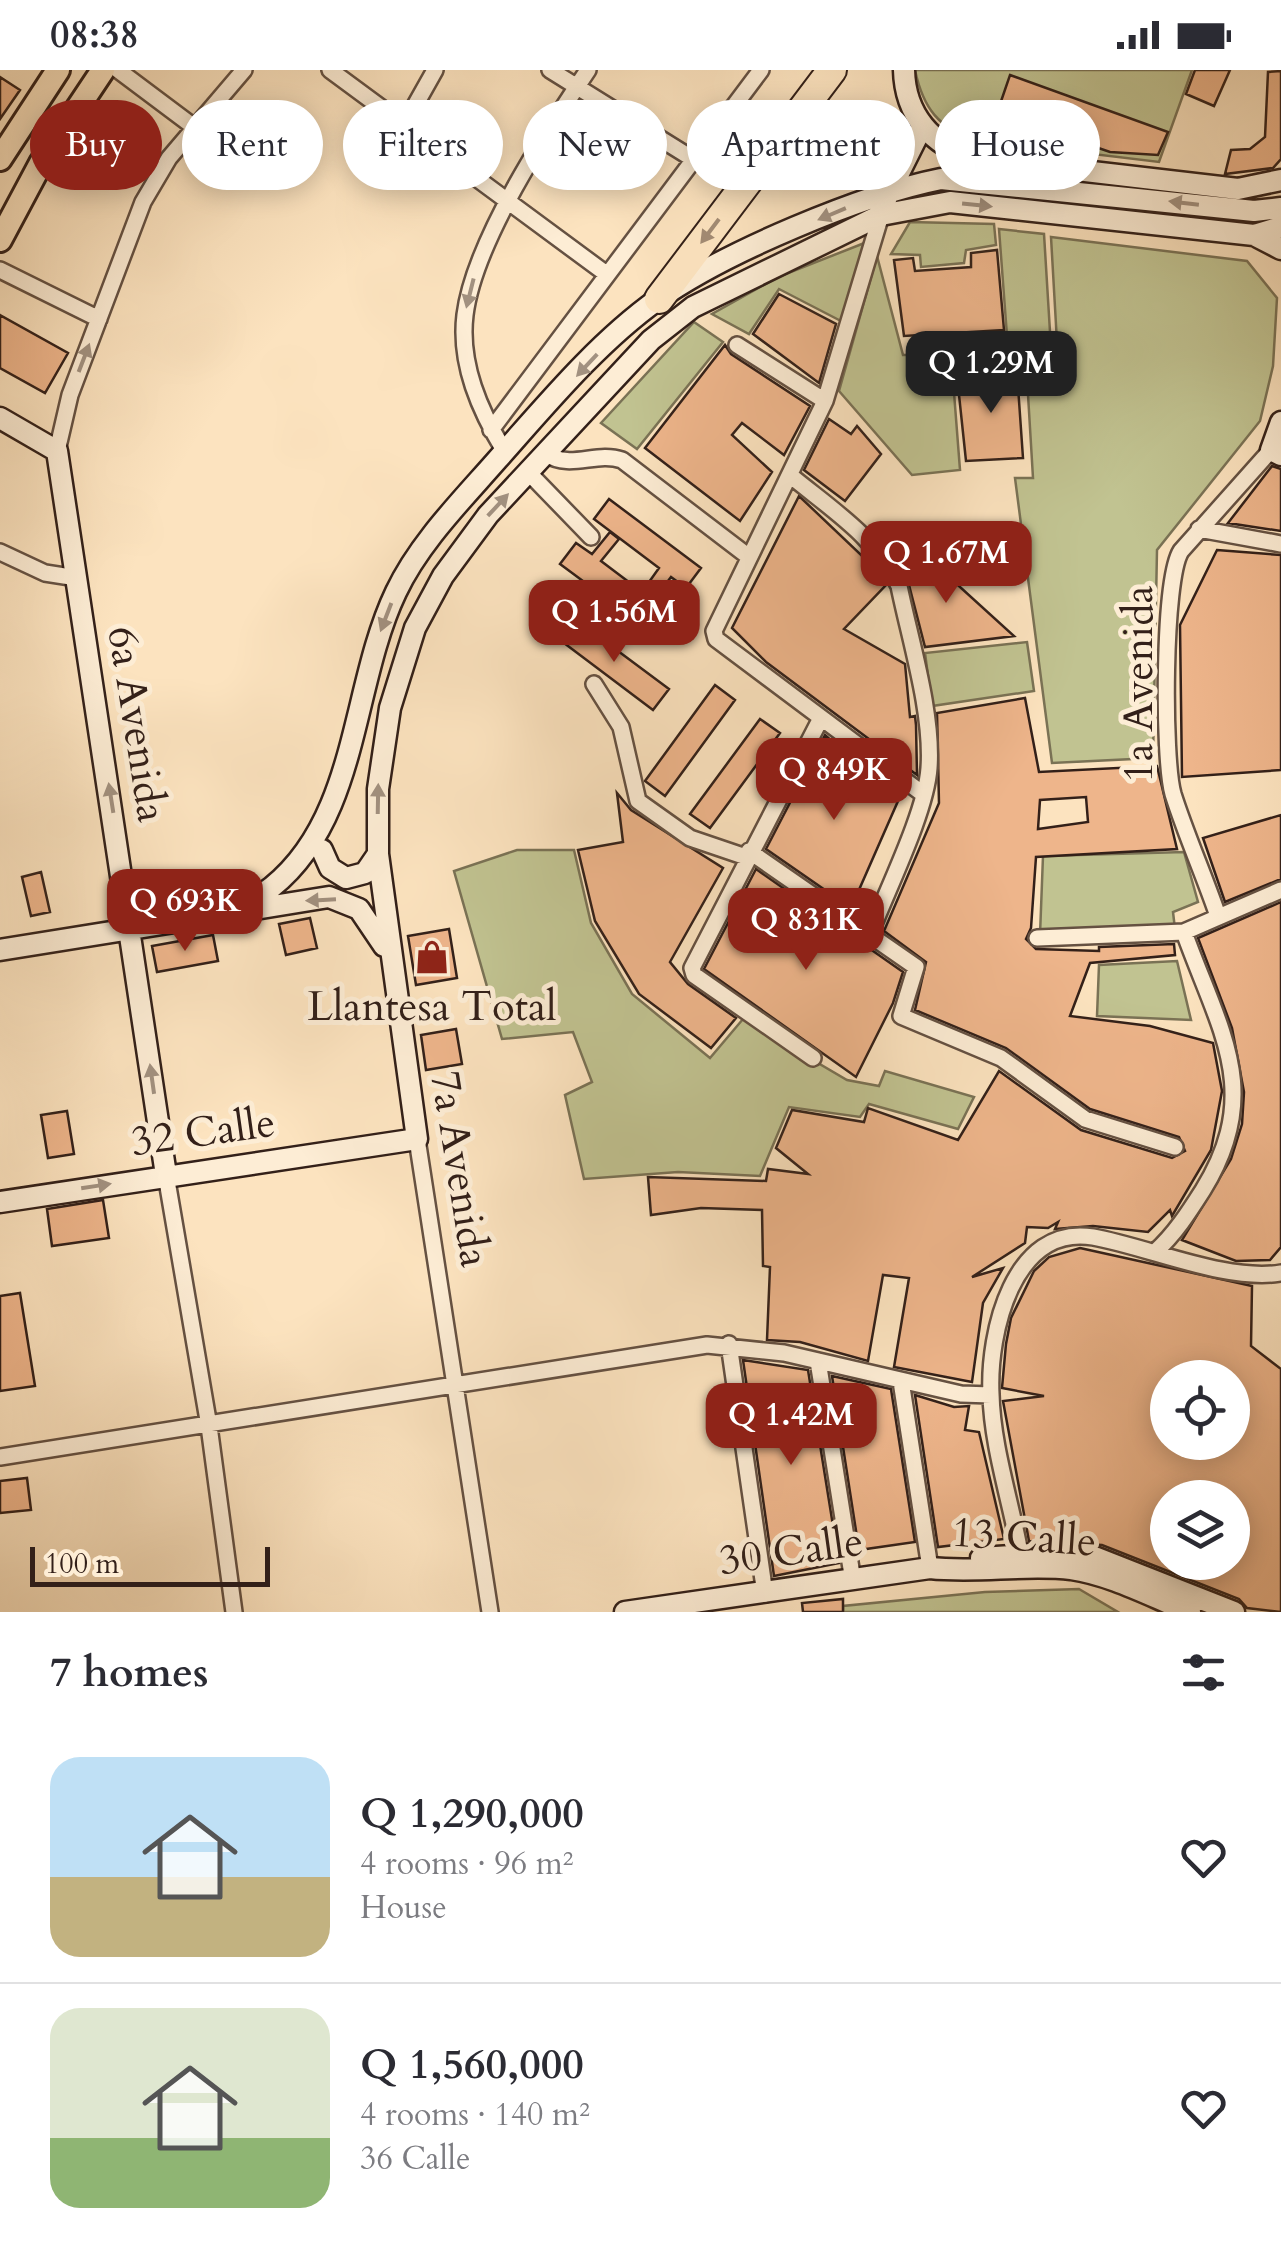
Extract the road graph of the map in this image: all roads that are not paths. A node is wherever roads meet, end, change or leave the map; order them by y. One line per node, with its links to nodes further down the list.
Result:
1 (58, 70): 20 (main road)
2 (102, 70): 36 (main road)
3 (118, 70): 17 (street)
4 (244, 70): 13 (street, 6a Avenida)
5 (330, 70): 14 (street)
6 (435, 70): 15 (street)
7 (550, 70): 12 (street)
8 (588, 70): 12 (street)
9 (762, 70): 16 (street)
10 (832, 70): 40 (highway, one-way to 40)
11 (904, 70): 18 (main road)
12 (577, 86): 22 (street); 29 (street)
13 (217, 100)
14 (368, 100)
15 (418, 100)
16 (739, 100)
17 (182, 117)
18 (922, 127): 19 (main road); 24 (main road)
19 (915, 141)
20 (4, 143)
21 (182, 144): 41 (street, 6a Avenida)
22 (687, 155)
23 (687, 167): 39 (street)
24 (1281, 180)
25 (915, 186): 31 (main road, one-way to 25)
26 (490, 190): 29 (street)
27 (888, 190): 40 (main road, one-way to 40)
28 (890, 190): 32 (main road)
29 (508, 203): 39 (street); 46 (street, one-way to 46)
30 (1281, 208): 31 (main road)
31 (1254, 211): 33 (main road)
32 (881, 214): 35 (main road, 7a Avenida, one-way to 35); 43 (street); 50 (main road, 7a Avenida)
33 (1281, 216)
34 (1281, 227): 35 (main road)
35 (1254, 235): 37 (main road)
36 (0, 240)
37 (1281, 248)
38 (0, 270): 41 (street)
39 (606, 273): 46 (street)
40 (659, 298): 48 (main road, one-way to 48)
41 (99, 319): 47 (street, 6a Avenida, one-way to 41)
42 (738, 345): 43 (street)
43 (825, 401): 52 (street)
44 (0, 418): 47 (main road)
45 (1281, 422): 49 (main road, 1a Avenida)
46 (491, 430): 48 (street)
47 (57, 451): 58 (main road, 6a Avenida)
48 (505, 452): 61 (main road, one-way to 61)
49 (1276, 452): 53 (street, 1a Avenida)
50 (546, 454): 51 (main road, 7a Avenida); 57 (street)
51 (528, 472): 54 (street); 64 (main road, 7a Avenida, one-way to 51)
52 (792, 476): 57 (street); 62 (street)
53 (1200, 529): 55 (street); 69 (street, 1a Avenida)
54 (592, 537)
55 (1281, 544)
56 (0, 552): 58 (street)
57 (749, 557): 60 (street)
58 (77, 578): 70 (main road, 6a Avenida, one-way to 58)
59 (594, 684): 65 (street)
60 (820, 720): 62 (street); 65 (street)
61 (340, 779): 63 (main road); 66 (main road)
62 (923, 794): 72 (street)
63 (322, 850): 64 (main road); 66 (main road)
64 (378, 854): 75 (main road, 7a Avenida)
65 (748, 854): 72 (street); 76 (street)
66 (269, 890): 68 (main road)
67 (1281, 890): 69 (street)
68 (225, 912): 70 (main road); 75 (main road, one-way to 68)
69 (1218, 916): 71 (street)
70 (130, 929): 74 (main road); 79 (main road, 6a Avenida, one-way to 70)
71 (1184, 932): 73 (street); 81 (street)
72 (870, 934): 78 (street)
73 (1037, 938)
74 (0, 950)
75 (390, 957): 77 (main road, 7a Avenida)
76 (814, 1058)
77 (417, 1139): 79 (main road, 32 Calle); 86 (street, 7a Avenida)
78 (1176, 1147)
79 (166, 1175): 80 (main road, 32 Calle, one-way to 79); 88 (street, 6a Avenida)
80 (0, 1202)
81 (1155, 1252): 82 (street); 87 (street)
82 (1281, 1272)
83 (729, 1344): 84 (street); 86 (street); 95 (street)
84 (818, 1361): 85 (street); 93 (street)
85 (901, 1381): 87 (street); 91 (street)
86 (456, 1386): 88 (street); 97 (street, 7a Avenida)
87 (990, 1395): 90 (street)
88 (209, 1426): 89 (street); 96 (street, 6a Avenida)
89 (0, 1457)
90 (1020, 1553): 91 (main road); 94 (main road)
91 (930, 1568): 92 (main road, 13 Calle); 94 (main road, 13 Calle)
92 (907, 1572): 93 (main road, 30 Calle)
93 (853, 1581): 95 (main road, 30 Calle)
94 (1145, 1586): 99 (main road, 13 Calle); 100 (main road)
95 (765, 1594): 98 (main road, 30 Calle)
96 (234, 1612)
97 (490, 1612)
98 (625, 1612)
99 (1190, 1612)
100 (1234, 1612)

